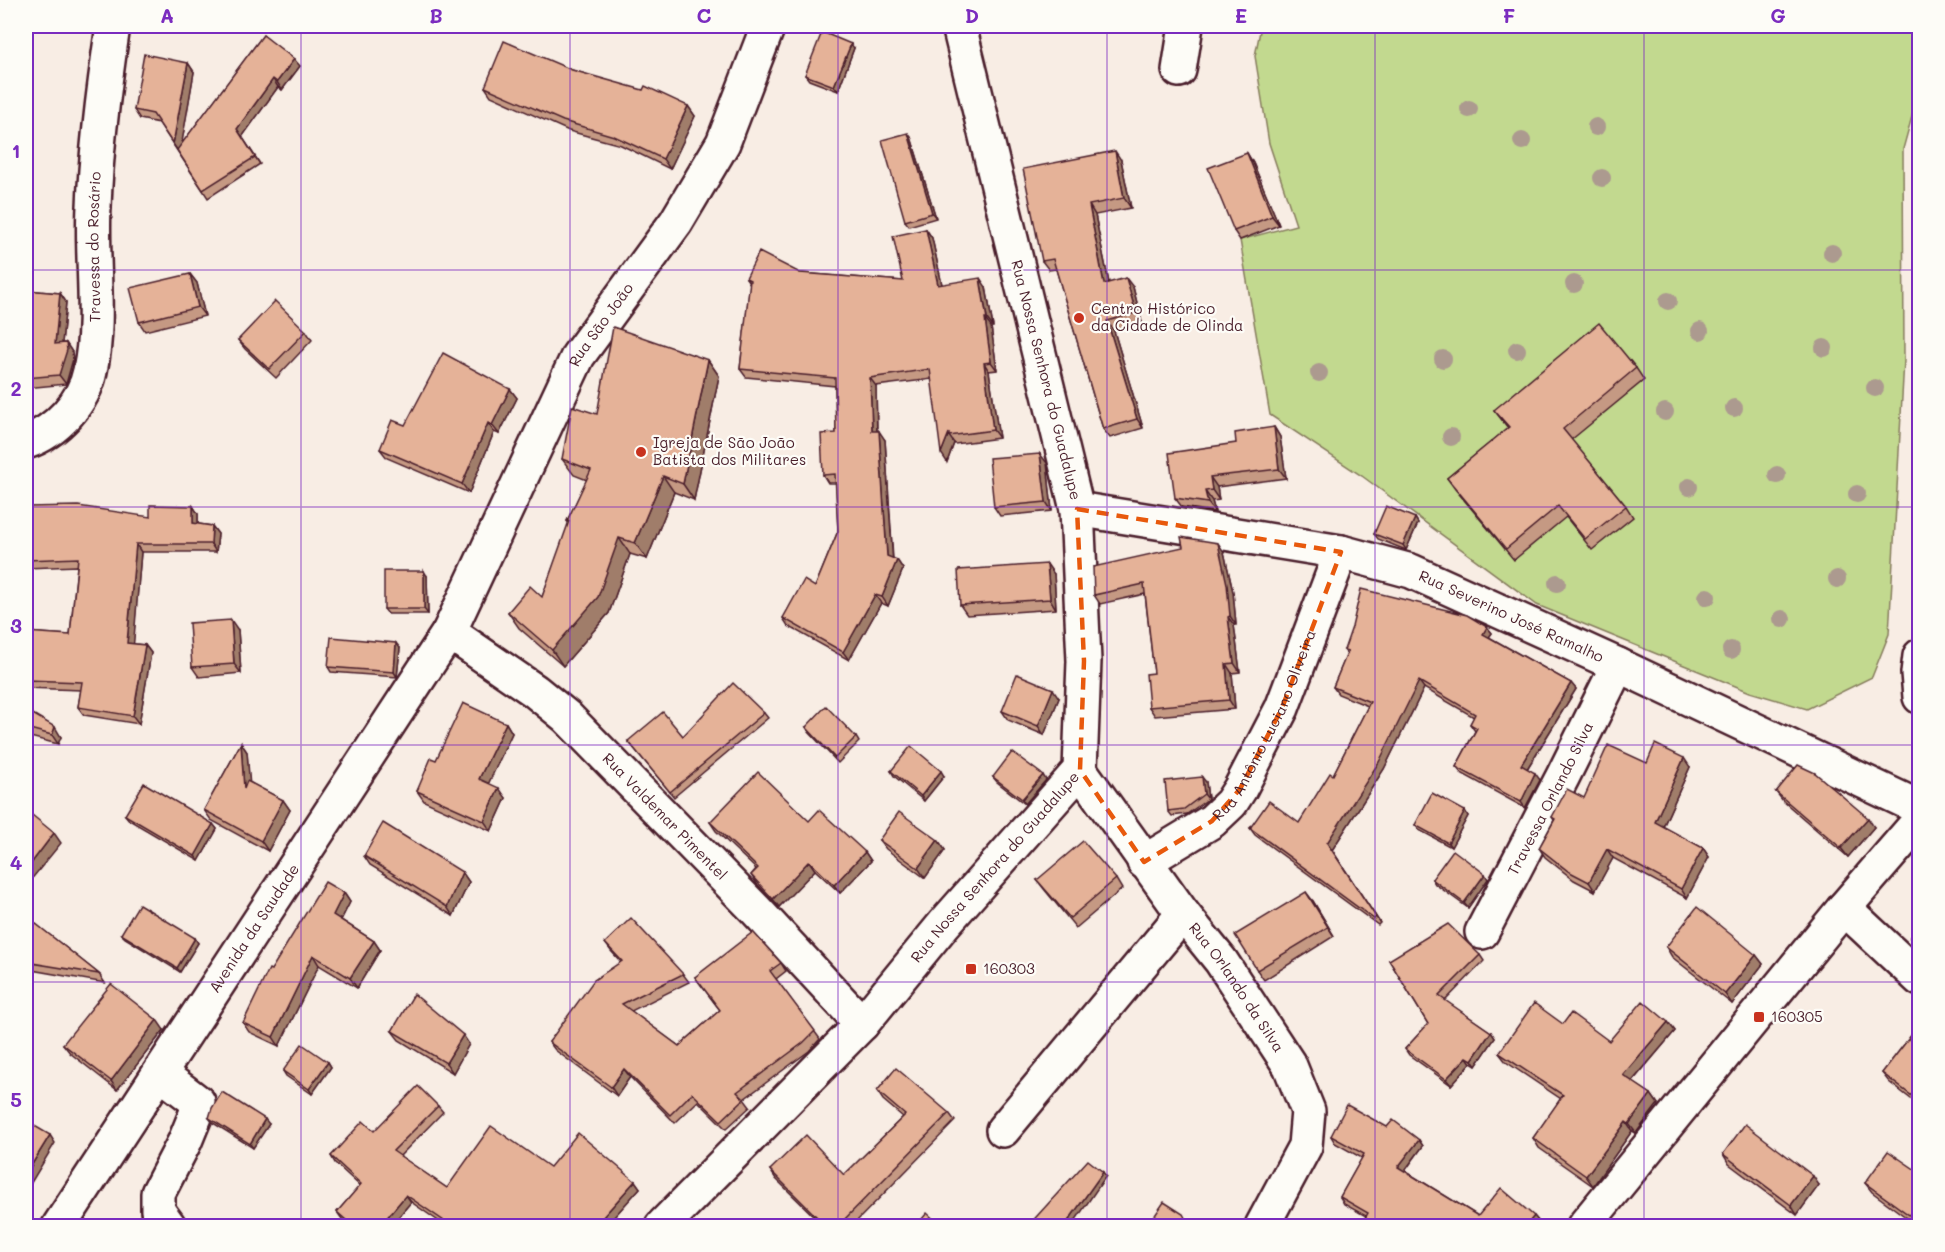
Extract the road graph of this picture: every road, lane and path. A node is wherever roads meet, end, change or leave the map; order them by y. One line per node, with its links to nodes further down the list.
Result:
1 (113, 26): 6 (street, Travessa do Rosário)
2 (768, 26): 9 (street, Rua São João)
3 (959, 26): 7 (street, Rua Nossa Senhora do Guadalupe)
4 (1186, 26): 5 (street)
5 (1179, 70)
6 (26, 442)
7 (1077, 509): 8 (street, Rua Severino José Ramalho); 13 (street, Rua Nossa Senhora do Guadalupe)
8 (1341, 552): 11 (street, Rua Severino José Ramalho); 16 (street, Rua Antônio Luciano Oliveira)
9 (449, 632): 21 (street, Rua Valdemar Pimentel); 22 (street, Avenida da Saudade)
10 (1920, 656): 12 (street)
11 (1618, 665): 14 (street, Rua Severino José Ramalho); 19 (street, Travessa Orlando Silva)
12 (1920, 697)
13 (1080, 770): 16 (street, Rua Orlando da Silva); 21 (street, Rua Nossa Senhora do Guadalupe)
14 (1920, 808)
15 (1920, 820): 17 (street)
16 (1144, 862): 18 (street, Rua Orlando da Silva)
17 (1844, 909): 20 (street); 28 (street)
18 (1183, 914): 23 (street); 27 (street, Rua Orlando da Silva)
19 (1482, 932)
20 (1920, 979)
21 (862, 1024): 24 (street, Rua Nossa Senhora do Guadalupe)
22 (160, 1073): 25 (street, Avenida da Saudade); 26 (street)
23 (1003, 1131)
24 (675, 1222)
25 (59, 1227)
26 (169, 1227)
27 (1262, 1227)
28 (1584, 1227)

